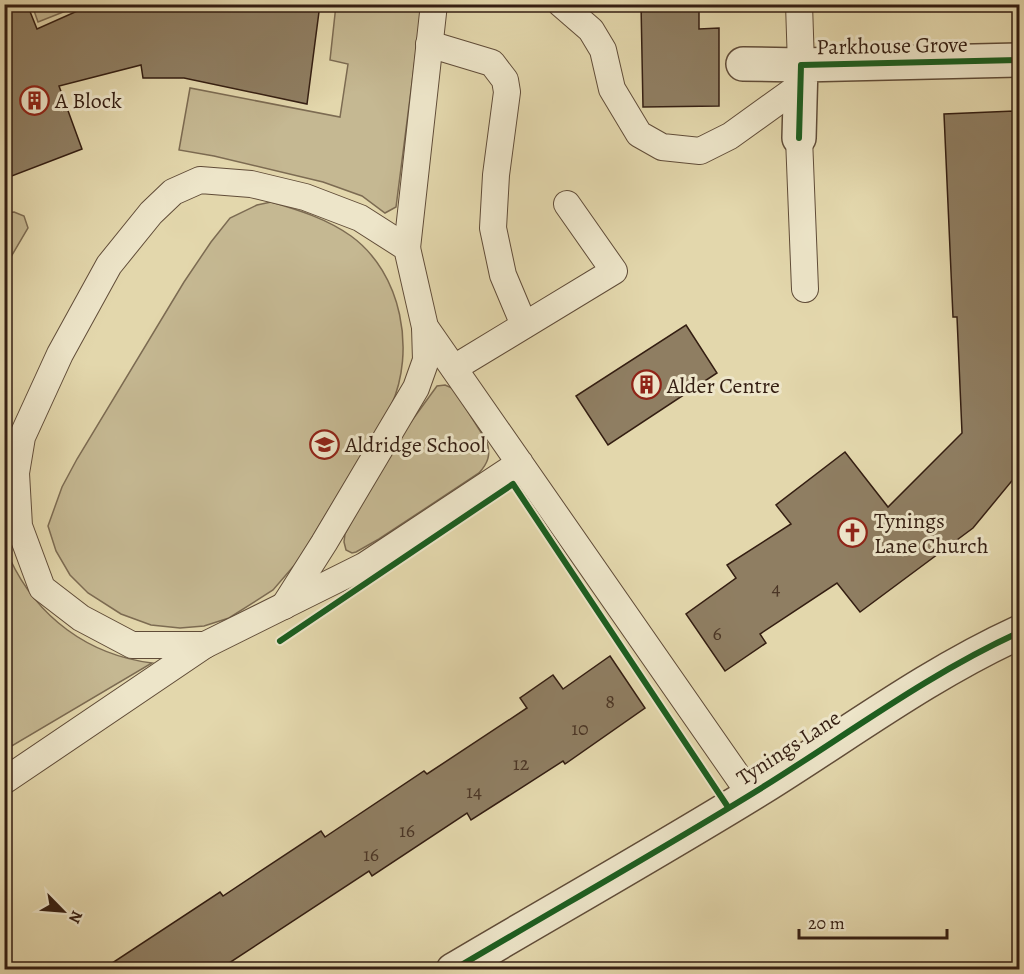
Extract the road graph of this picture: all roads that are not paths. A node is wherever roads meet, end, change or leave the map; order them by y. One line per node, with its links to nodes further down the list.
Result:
1 (434, 4): 4 (lane)
2 (561, 4): 7 (lane, Parkhouse Grove)
3 (799, 4): 7 (lane, Parkhouse Grove)
4 (429, 44): 10 (lane); 12 (lane)
5 (1020, 60): 7 (street, Parkhouse Grove)
6 (743, 64): 7 (street, Parkhouse Grove)
7 (801, 75): 8 (street, Parkhouse Grove)
8 (799, 138): 11 (lane, Parkhouse Grove)
9 (567, 204): 12 (lane)
10 (407, 248): 13 (lane); 18 (lane)
11 (805, 289)
12 (524, 325): 14 (lane)
13 (425, 327): 14 (lane); 16 (lane)
14 (454, 368): 15 (lane)
15 (520, 463): 16 (lane); 20 (lane)
16 (283, 607): 18 (lane)
17 (1020, 632): 20 (street, Tynings Lane)
18 (205, 645): 19 (lane)
19 (4, 781)
20 (750, 794): 21 (street, Tynings Lane)
21 (453, 969)

